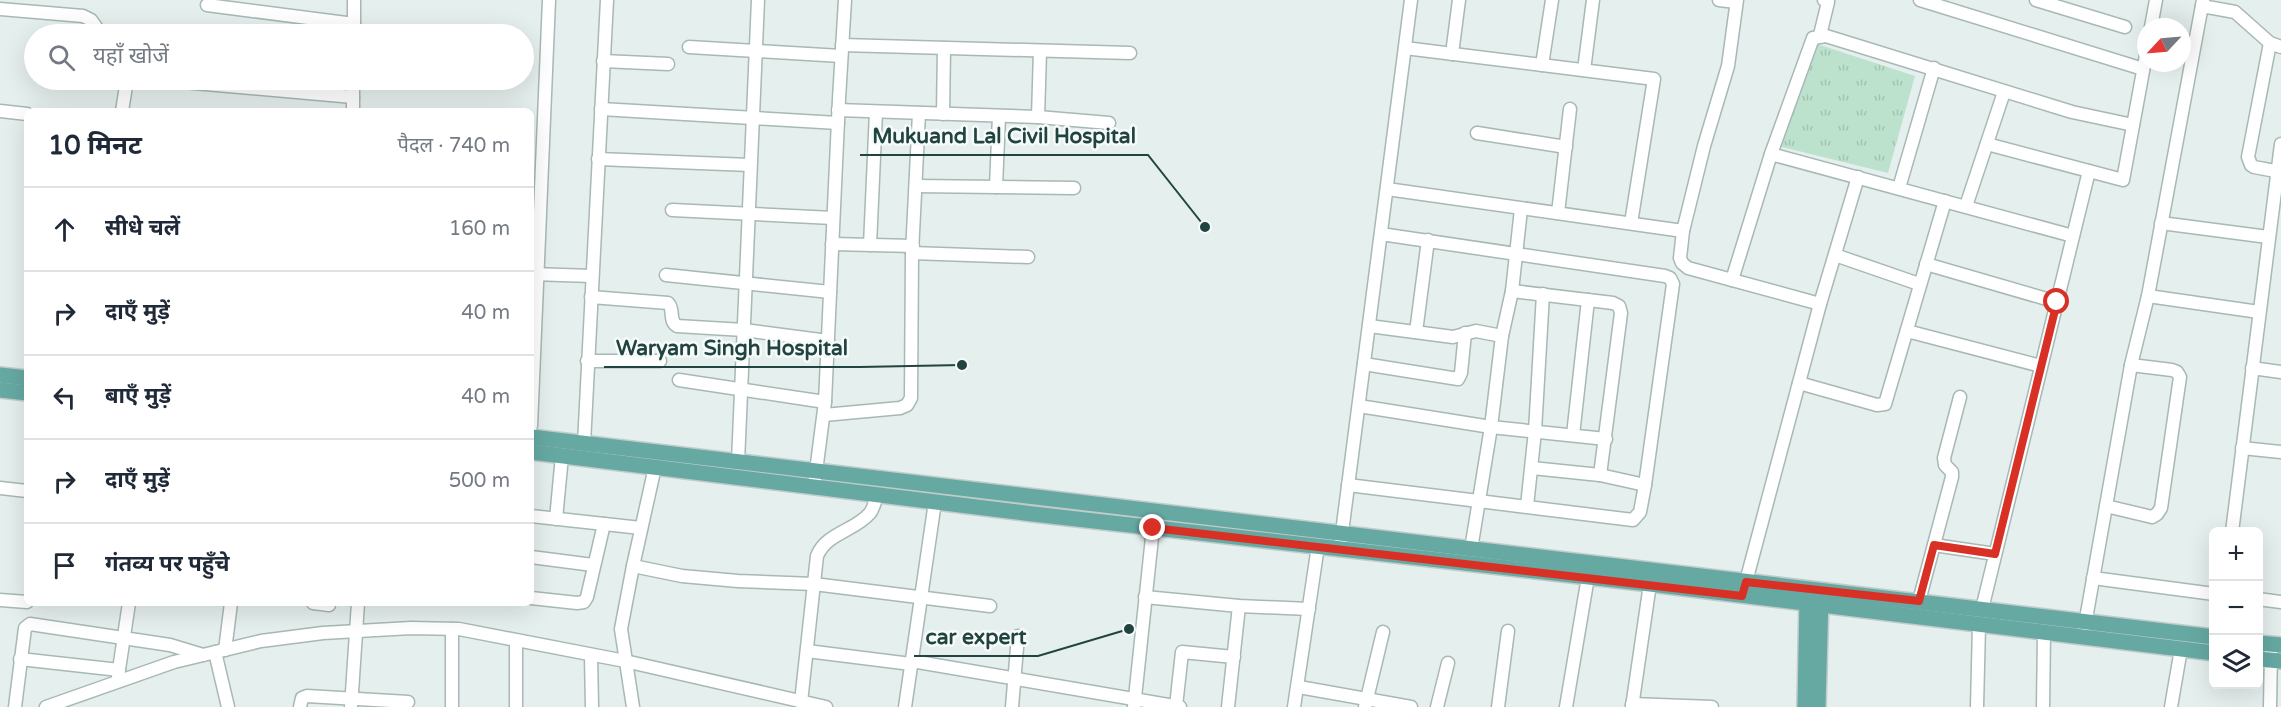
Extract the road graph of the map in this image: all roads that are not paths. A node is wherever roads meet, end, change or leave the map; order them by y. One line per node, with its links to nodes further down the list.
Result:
1 (354, 0): 22 (street)
2 (549, 0): 101 (street)
3 (607, 0): 36 (street)
4 (758, 0): 31 (street)
5 (845, 0): 30 (street)
6 (1411, 0): 29 (street)
7 (1460, 0): 34 (street)
8 (1552, 0): 38 (street)
9 (1593, 0): 40 (street)
10 (1719, 0): 15 (street)
11 (1824, 0): 24 (street)
12 (1920, 0): 35 (street)
13 (2036, 0): 23 (street)
14 (2156, 0): 19 (street)
15 (1736, 1): 88 (street)
16 (2202, 3): 25 (street); 26 (street)
17 (207, 5): 21 (street)
18 (0, 9): 20 (street)
19 (2153, 18)
20 (94, 24)
21 (323, 24)
22 (354, 24)
23 (2125, 27)
24 (1820, 35): 39 (street); 68 (street)
25 (2191, 45)
26 (2276, 45): 72 (street)
27 (689, 47): 31 (street)
28 (944, 48): 30 (street); 32 (street); 57 (street)
29 (1405, 48): 34 (street); 78 (street)
30 (842, 50): 31 (street); 52 (street)
31 (755, 51): 59 (street)
32 (1040, 51): 33 (street); 60 (street)
33 (1130, 53)
34 (1452, 54): 38 (street)
35 (2137, 58)
36 (603, 61): 37 (street); 50 (street)
37 (668, 64)
38 (1542, 65): 40 (street)
39 (1934, 68): 46 (street); 77 (street)
40 (1584, 70): 86 (street)
41 (2143, 72): 63 (street)
42 (2185, 72): 87 (street)
43 (125, 90): 48 (street)
44 (274, 90): 47 (street)
45 (353, 90): 47 (street)
46 (2004, 92): 63 (street); 65 (street)
47 (353, 97): 49 (street)
48 (122, 108)
49 (352, 108)
50 (601, 109): 59 (street); 69 (street)
51 (1570, 109): 67 (street)
52 (838, 110): 54 (street); 61 (street)
53 (0, 111): 56 (street)
54 (876, 112): 55 (street); 94 (street)
55 (919, 113): 57 (street); 74 (street)
56 (24, 114)
57 (943, 114): 58 (street)
58 (999, 116): 60 (street); 75 (street)
59 (752, 117): 61 (street); 70 (street)
60 (1038, 117): 62 (street)
61 (837, 123): 85 (street)
62 (1109, 123)
63 (2133, 125): 71 (street)
64 (1477, 133): 67 (street)
65 (1987, 144): 71 (street); 80 (street)
66 (2281, 144): 72 (street)
67 (1566, 147): 83 (street)
68 (1771, 154): 73 (street); 104 (street)
69 (598, 159): 70 (street); 103 (street)
70 (750, 165): 84 (street)
71 (2089, 171): 90 (street)
72 (2279, 172): 92 (street)
73 (1858, 177): 77 (street); 98 (street)
74 (916, 186): 75 (street); 96 (street)
75 (996, 187): 76 (street)
76 (1074, 188)
77 (1899, 188): 79 (street)
78 (1387, 189): 81 (street); 89 (street)
79 (1945, 201): 80 (street); 100 (street)
80 (1966, 206): 90 (street)
81 (1521, 209): 83 (street); 97 (street)
82 (672, 210): 84 (street)
83 (1558, 213): 86 (street)
84 (748, 214): 85 (street); 105 (street)
85 (833, 218): 93 (street)
86 (1630, 223): 88 (street)
87 (2162, 223): 92 (street); 110 (street)
88 (1683, 231): 104 (street)
89 (1381, 234): 91 (street); 117 (street)
90 (2073, 236): 113 (street)
91 (1428, 240): 97 (street); 120 (street)
92 (2268, 240): 95 (street); 116 (street)
93 (832, 244): 94 (street); 108 (street)
94 (870, 245): 96 (street)
95 (2281, 245)
96 (913, 250): 99 (street); 141 (street)
97 (1516, 254): 107 (street); 158 (street)
98 (1835, 255): 106 (street); 114 (street)
99 (1028, 257)
100 (1926, 264): 106 (street); 113 (street)
101 (535, 274): 103 (street); 115 (street)
102 (666, 275): 105 (street)
103 (592, 276): 111 (street)
104 (1732, 280): 114 (street)
105 (745, 284): 108 (street); 118 (street)
106 (1919, 284): 119 (street)
107 (1512, 291): 109 (street); 122 (street)
108 (830, 292): 123 (street)
109 (1543, 294): 112 (street); 143 (street)
110 (2148, 296): 116 (street); 127 (street)
111 (591, 297): 118 (street); 124 (street)
112 (1588, 300): 144 (street); 146 (street)
113 (2057, 302): 128 (street)
114 (1820, 304): 134 (street)
115 (534, 312)
116 (2259, 312): 129 (street)
117 (1369, 326): 120 (street); 126 (street)
118 (744, 330): 123 (street); 135 (street)
119 (1907, 331): 128 (street); 134 (street)
120 (1416, 332): 121 (street)
121 (1465, 333): 122 (street); 126 (street)
122 (1502, 336): 142 (street)
123 (828, 341): 139 (street)
124 (587, 361): 125 (street); 147 (street)
125 (660, 362)
126 (1364, 364): 140 (street)
127 (2131, 365): 165 (street); 165 (street)
128 (2041, 366): 176 (street)
129 (2252, 368): 130 (street); 148 (street)
130 (2281, 372)
131 (0, 375): 132 (main road)
132 (24, 378)
133 (679, 380): 135 (street)
134 (1799, 383): 184 (street)
135 (741, 389): 139 (street); 152 (street)
136 (0, 390): 137 (main road)
137 (24, 393)
138 (1960, 396): 173 (street)
139 (825, 402): 141 (street)
140 (1359, 406): 142 (street); 157 (street)
141 (824, 415): 156 (street)
142 (1491, 427): 143 (street); 162 (street)
143 (1535, 431): 144 (street); 154 (street)
144 (1573, 435): 146 (street)
145 (534, 437): 147 (main road)
146 (1606, 439): 155 (street)
147 (584, 444): 152 (main road)
148 (2242, 448): 150 (street); 169 (street)
149 (534, 452): 151 (main road)
150 (2281, 452)
151 (562, 456): 153 (main road); 167 (street)
152 (738, 462): 156 (main road)
153 (655, 467): 156 (main road); 170 (street)
154 (1532, 468): 155 (street); 164 (street)
155 (1600, 475): 158 (street)
156 (815, 479): 161 (main road); 172 (main road)
157 (1348, 485): 162 (street); 172 (street)
158 (1645, 485): 164 (street)
159 (0, 488): 160 (street)
160 (24, 491)
161 (877, 495): 163 (main road); 182 (street)
162 (1478, 501): 164 (street); 175 (street)
163 (935, 502): 171 (main road); 186 (street)
164 (1527, 506)
165 (2106, 506): 181 (street)
166 (534, 516): 167 (street)
167 (556, 519): 168 (street)
168 (604, 524): 170 (street); 178 (street)
169 (2232, 527)
170 (641, 528): 179 (street)
171 (1153, 528): 174 (main road); 187 (street)
172 (1341, 541): 174 (main road); 175 (main road); 180 (main road)
173 (1934, 545): 176 (street); 192 (street)
174 (1318, 546): 200 (street)
175 (1472, 549): 184 (main road)
176 (1995, 554): 201 (street)
177 (534, 558): 178 (street)
178 (593, 566): 189 (street)
179 (633, 566): 182 (street); 223 (street)
180 (1588, 577): 183 (main road); 254 (street)
181 (2093, 578): 185 (street); 205 (street)
182 (814, 584): 186 (street); 216 (street)
183 (1650, 584): 184 (main road); 235 (street)
184 (1744, 589): 188 (main road)
185 (2209, 593)
186 (921, 597): 198 (street); 224 (street)
187 (1146, 597): 199 (street); 233 (street)
188 (1814, 597): 192 (main road); 202 (main road); 257 (main road); 258 (main road)
189 (534, 598)
190 (0, 600): 194 (street)
191 (2263, 600): 193 (street)
192 (1919, 601): 201 (main road)
193 (2281, 602)
194 (24, 603)
195 (129, 606): 210 (street)
196 (230, 606): 215 (street)
197 (358, 606): 204 (street)
198 (990, 606)
199 (1239, 606): 200 (street); 220 (street)
200 (1309, 609): 228 (street)
201 (1982, 609): 205 (main road)
202 (1979, 625): 208 (main road); 259 (street)
203 (452, 629): 204 (street); 212 (street); 241 (street)
204 (356, 630): 215 (street); 232 (street)
205 (2084, 630): 208 (main road); 211 (main road); 214 (main road)
206 (1508, 631): 253 (street)
207 (1383, 632): 234 (street)
208 (2044, 633): 260 (street)
209 (1018, 636): 227 (street)
210 (124, 637): 218 (street); 221 (street); 226 (street)
211 (2209, 637)
212 (516, 641): 219 (street); 242 (street)
213 (2270, 644): 222 (street)
214 (2181, 650): 217 (main road); 261 (street)
215 (220, 651): 218 (street); 239 (street)
216 (807, 651): 224 (street); 231 (street)
217 (2209, 653)
218 (202, 655): 226 (street)
219 (591, 655): 223 (street); 243 (street)
220 (1234, 657): 248 (street); 249 (street)
221 (20, 659): 226 (street); 236 (street)
222 (2270, 660): 262 (street)
223 (625, 661): 231 (street); 244 (street)
224 (912, 663): 227 (street); 246 (street)
225 (1448, 663): 252 (street)
226 (118, 675): 229 (street)
227 (1014, 679): 233 (street); 247 (street)
228 (1299, 687): 234 (street); 250 (street)
229 (80, 694): 237 (street); 238 (street)
230 (408, 702): 232 (street)
231 (801, 702): 245 (street)
232 (351, 703): 240 (street)
233 (1135, 703): 248 (street)
234 (1366, 703): 251 (street)
235 (1632, 705): 255 (street)
236 (15, 707)
237 (46, 707)
238 (84, 707)
239 (228, 707)
240 (300, 707)
241 (452, 707)
242 (516, 707)
243 (592, 707)
244 (633, 707)
245 (826, 707)
246 (905, 707)
247 (1012, 707)
248 (1178, 707)
249 (1228, 707)
250 (1294, 707)
251 (1411, 707)
252 (1437, 707)
253 (1498, 707)
254 (1566, 707)
255 (1707, 707): 256 (street)
256 (1712, 707)
257 (1805, 707)
258 (1818, 707)
259 (1977, 707)
260 (2043, 707)
261 (2171, 707)
262 (2270, 707)

